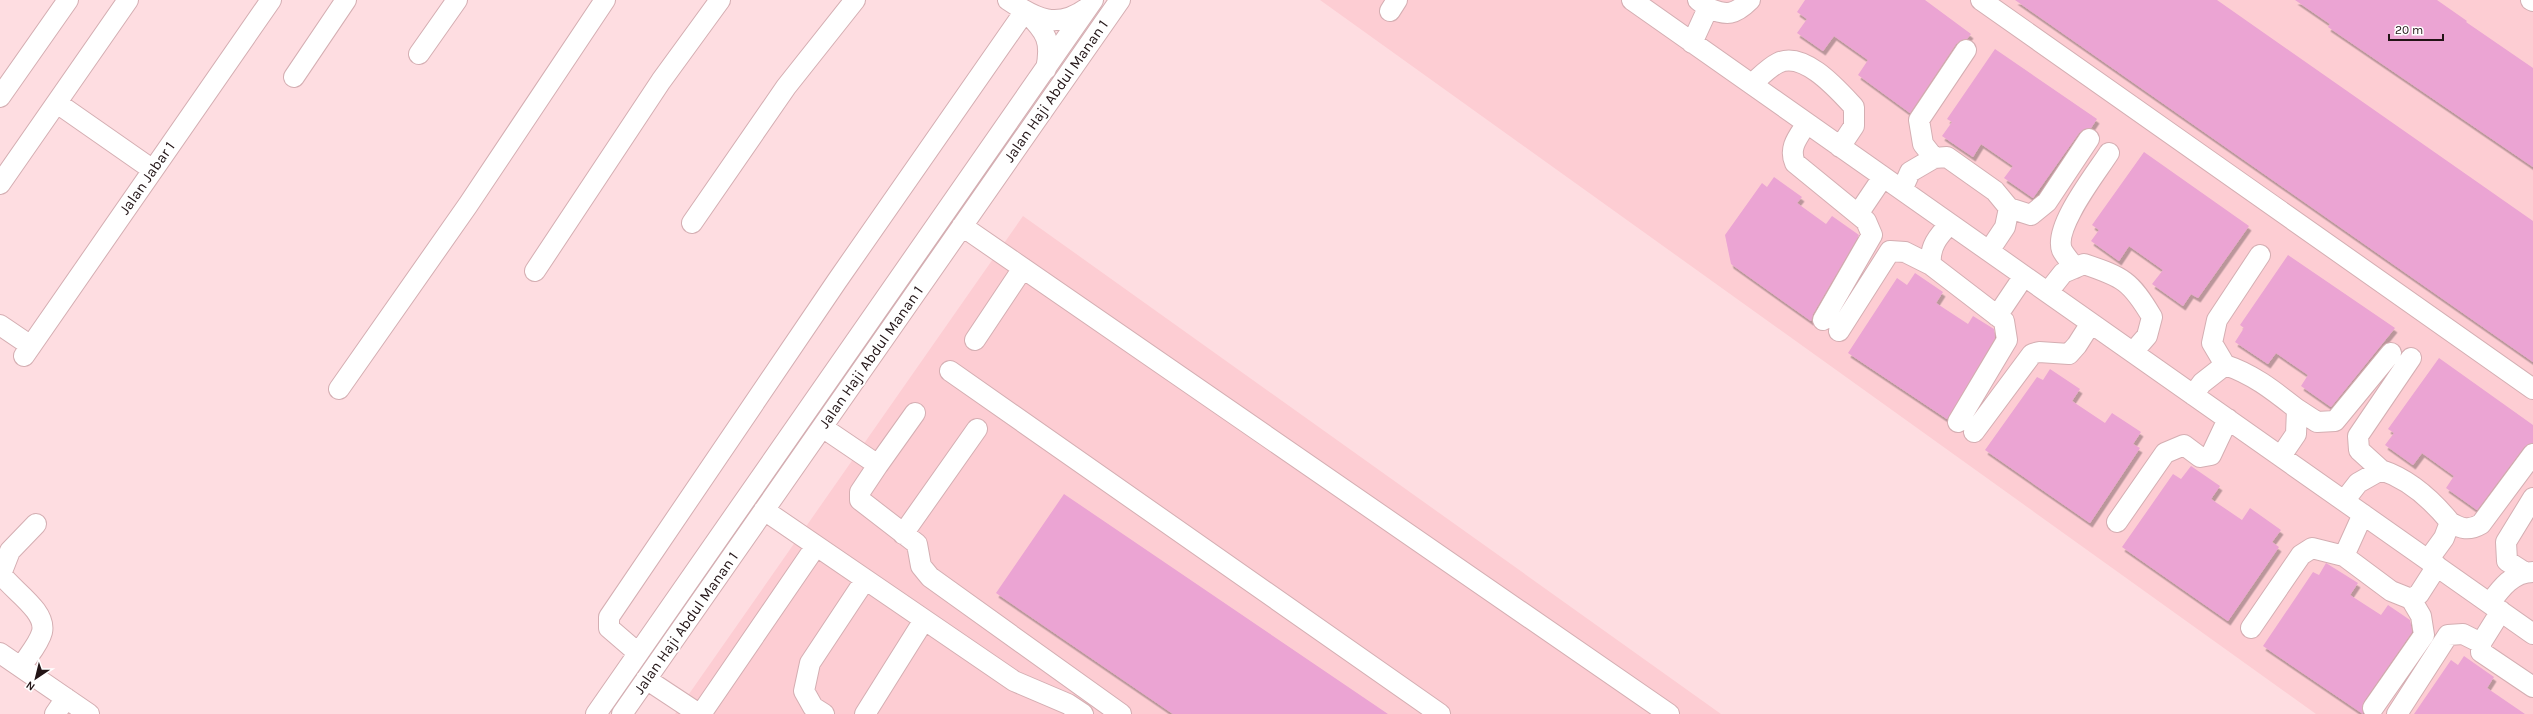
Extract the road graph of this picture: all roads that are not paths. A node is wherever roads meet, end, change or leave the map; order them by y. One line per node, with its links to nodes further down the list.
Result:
1 (68, 0): 23 (street)
2 (128, 0): 24 (street)
3 (271, 0): 30 (street, Jalan Jabar 1)
4 (346, 0): 21 (street)
5 (457, 0): 19 (street)
6 (605, 0): 59 (street)
7 (720, 0): 44 (street)
8 (855, 0): 36 (street)
9 (1008, 0): 16 (street)
10 (1120, 0): 38 (street, Jalan Haji Abdul Manan 1)
11 (1632, 0): 17 (street)
12 (1750, 0): 15 (street)
13 (1981, 0): 58 (street)
14 (1091, 3): 16 (street); 20 (street, Jalan Haji Abdul Manan 1)
15 (1703, 4): 17 (street)
16 (1025, 12): 20 (street); 89 (street)
17 (1692, 43): 22 (street)
18 (1966, 50): 29 (street)
19 (419, 54)
20 (1046, 70): 89 (street, Jalan Haji Abdul Manan 1)
21 (294, 77)
22 (1752, 84): 25 (street); 27 (street)
23 (0, 97)
24 (57, 103): 30 (street); 32 (street)
25 (1807, 123): 27 (street); 35 (street)
26 (2090, 139): 34 (street)
27 (1840, 146): 31 (street)
28 (2110, 152): 43 (street)
29 (1934, 158): 33 (street); 34 (street)
30 (153, 170): 50 (street, Jalan Jabar 1)
31 (1883, 177): 33 (street); 35 (street)
32 (0, 184)
33 (1902, 190): 37 (street)
34 (2009, 208): 39 (street)
35 (1858, 214): 48 (street)
36 (692, 223)
37 (1950, 224): 39 (street); 41 (street)
38 (962, 226): 42 (street); 64 (street, Jalan Haji Abdul Manan 1)
39 (1989, 251): 45 (street)
40 (2260, 255): 56 (street)
41 (1931, 265): 47 (street); 51 (street)
42 (1023, 268): 52 (street); 105 (street)
43 (2075, 268): 46 (street); 53 (street)
44 (535, 271)
45 (2024, 276): 46 (street); 47 (street)
46 (2048, 292): 49 (street)
47 (1997, 316): 49 (street)
48 (1823, 320)
49 (2091, 323): 53 (street)
50 (0, 325)
51 (1839, 331)
52 (975, 340)
53 (2133, 352): 60 (street)
54 (2391, 353): 61 (street)
55 (2411, 358): 69 (street)
56 (2224, 365): 60 (street); 61 (street)
57 (950, 371): 104 (street)
58 (2533, 388)
59 (339, 390)
60 (2194, 395): 63 (street)
61 (2297, 409): 67 (street)
62 (915, 413): 68 (street)
63 (2228, 419): 67 (street); 74 (street)
64 (822, 427): 68 (street); 72 (street, Jalan Haji Abdul Manan 1)
65 (978, 429): 77 (street)
66 (2533, 454): 75 (street)
67 (2281, 456): 71 (street)
68 (878, 465): 77 (street)
69 (2381, 470): 71 (street); 75 (street)
70 (2533, 498): 81 (street)
71 (2344, 501): 73 (street)
72 (764, 510): 78 (street); 92 (street, Jalan Haji Abdul Manan 1)
73 (2363, 514): 79 (street); 80 (street)
74 (2117, 522)
75 (2450, 522): 80 (street)
76 (36, 524): 91 (street)
77 (903, 534): 103 (street)
78 (816, 546): 82 (street); 99 (street)
79 (2344, 556): 83 (street); 86 (street)
80 (2433, 563): 83 (street); 84 (street)
81 (2528, 572): 84 (street)
82 (865, 580): 85 (street); 100 (street)
83 (2411, 599): 95 (street)
84 (2495, 607): 87 (street); 88 (street)
85 (924, 620): 101 (street); 102 (street)
86 (2251, 628)
87 (2533, 634)
88 (2481, 643): 93 (street); 106 (street)
89 (628, 645): 97 (street, Jalan Haji Abdul Manan 1)
90 (0, 653): 91 (street)
91 (21, 668): 94 (street)
92 (646, 679): 98 (street, Jalan Haji Abdul Manan 1); 99 (street)
93 (2533, 687)
94 (61, 706): 96 (street)
95 (2373, 708)
96 (89, 714)
97 (596, 714)
98 (622, 714)
99 (700, 714)
100 (824, 714)
101 (865, 714)
102 (1083, 714)
103 (1120, 714)
104 (1440, 714)
105 (1669, 714)
106 (2397, 714)

